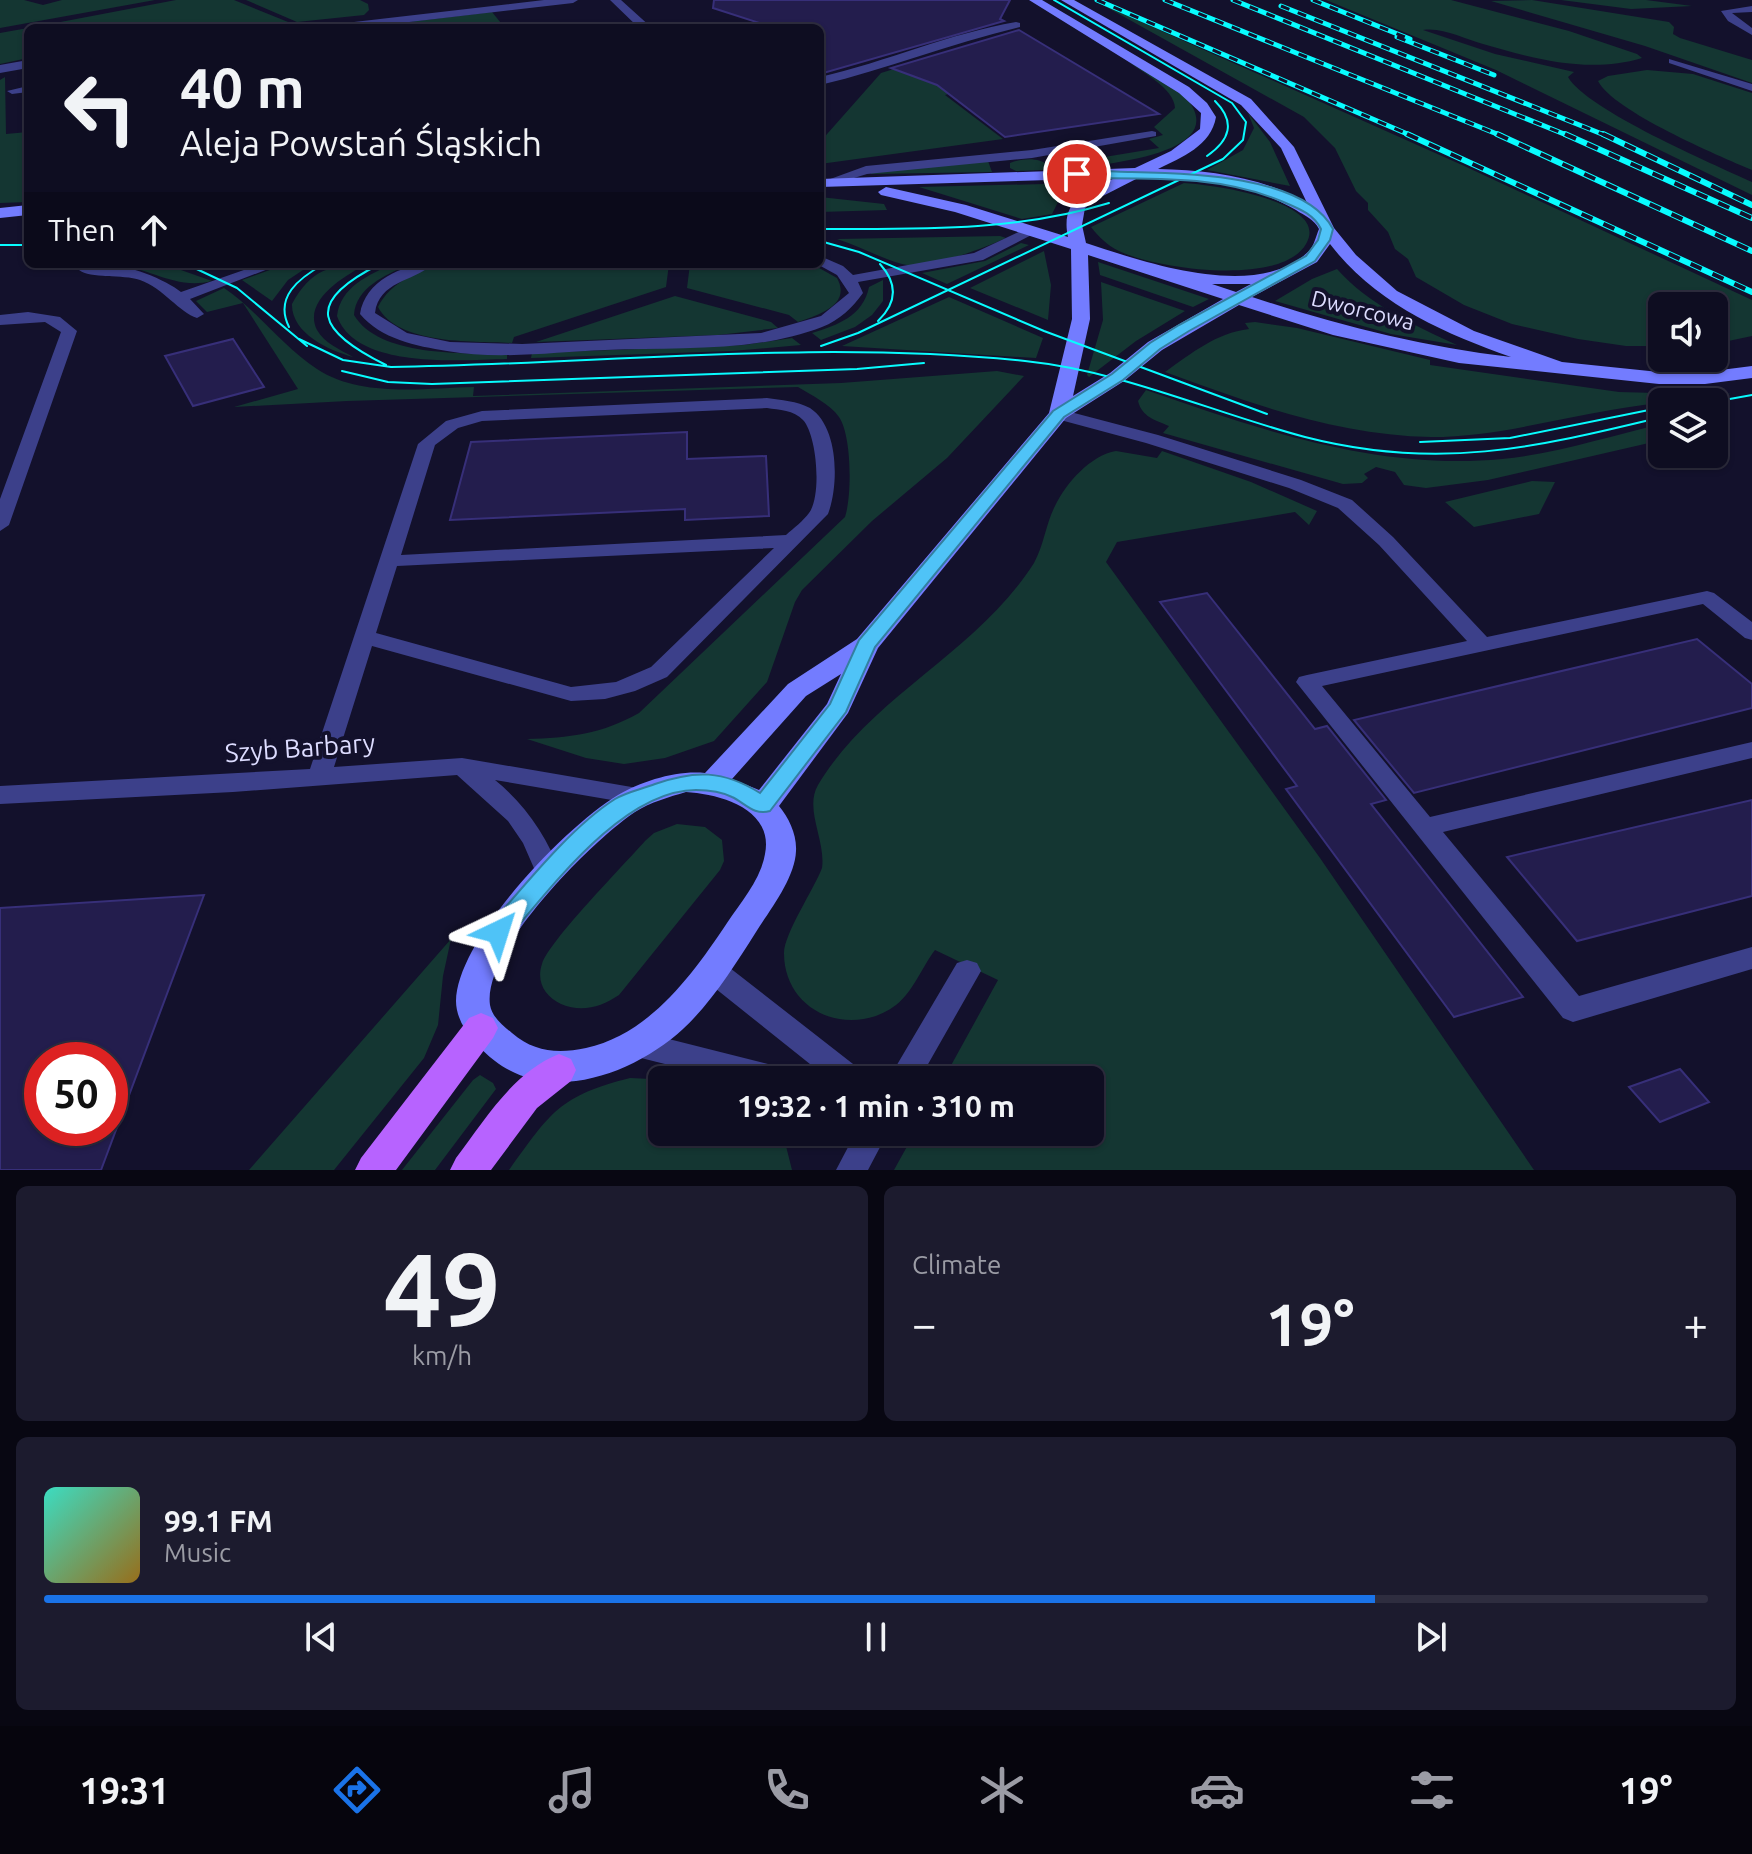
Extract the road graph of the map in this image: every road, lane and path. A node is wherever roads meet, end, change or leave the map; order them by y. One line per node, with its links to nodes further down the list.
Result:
1 (573, 0): 6 (street)
2 (615, 0): 7 (street)
3 (1034, 0): 19 (main road)
4 (1066, 0): 29 (main road, Dworcowa)
5 (1752, 9): 9 (lane)
6 (363, 24)
7 (642, 24)
8 (1016, 25): 13 (street)
9 (1752, 32)
10 (1673, 61): 14 (lane)
11 (24, 65): 12 (street)
12 (0, 69)
13 (824, 80)
14 (1752, 88)
15 (24, 90): 16 (lane)
16 (12, 91)
17 (1152, 134): 18 (lane)
18 (1005, 156): 22 (lane); 23 (lane)
19 (1162, 160): 20 (main road); 21 (main road)
20 (1077, 174): 21 (main road); 22 (main road)
21 (1133, 175): 29 (main road); 32 (main road)
22 (1015, 177): 24 (main road)
23 (824, 183)
24 (824, 183)
25 (824, 183): 31 (main road)
26 (24, 210): 27 (main road)
27 (0, 213)
28 (24, 222): 30 (main road)
29 (1324, 224): 37 (main road); 46 (main road, Dworcowa)
30 (0, 225)
31 (1032, 231): 32 (main road); 39 (lane)
32 (1080, 246): 38 (main road); 48 (main road)
33 (824, 262): 39 (lane)
34 (263, 268): 40 (lane)
35 (418, 268): 39 (lane)
36 (86, 270): 40 (lane)
37 (1286, 273): 38 (main road); 41 (main road)
38 (1162, 274): 41 (main road, Dworcowa)
39 (852, 279)
40 (181, 297): 42 (lane)
41 (1239, 299): 43 (main road); 45 (main road, Dworcowa)
42 (197, 314)
43 (1206, 316): 45 (main road); 48 (main road)
44 (0, 320): 49 (lane)
45 (1310, 323): 46 (main road, Dworcowa)
46 (1558, 367): 47 (main road, Dworcowa)
47 (1752, 372)
48 (1059, 414): 54 (main road); 55 (lane)
49 (0, 525)
50 (791, 541): 51 (lane); 51 (lane); 53 (lane)
51 (389, 561): 53 (lane)
52 (1752, 633): 55 (lane)
53 (364, 637): 58 (lane)
54 (866, 645): 59 (main road); 62 (main road)
55 (1482, 645): 63 (lane)
56 (1752, 750): 63 (lane)
57 (462, 766): 58 (lane, Szyb Barbary); 61 (lane, Szyb Barbary); 64 (lane)
58 (319, 777): 60 (lane, Szyb Barbary)
59 (713, 782): 61 (main road); 62 (main road)
60 (0, 795)
61 (641, 796): 64 (main road)
62 (763, 806): 66 (main road)
63 (1426, 827): 65 (lane)
64 (549, 875): 68 (main road)
65 (1752, 958)
66 (711, 969): 69 (main road); 71 (lane)
67 (967, 971): 72 (lane)
68 (481, 1028): 73 (main road); 75 (main road)
69 (637, 1044): 70 (lane); 73 (main road)
70 (724, 1066)
71 (834, 1066)
72 (911, 1066)
73 (559, 1070): 76 (main road)
74 (865, 1146): 77 (lane)
75 (374, 1170)
76 (469, 1170)
77 (851, 1170)

